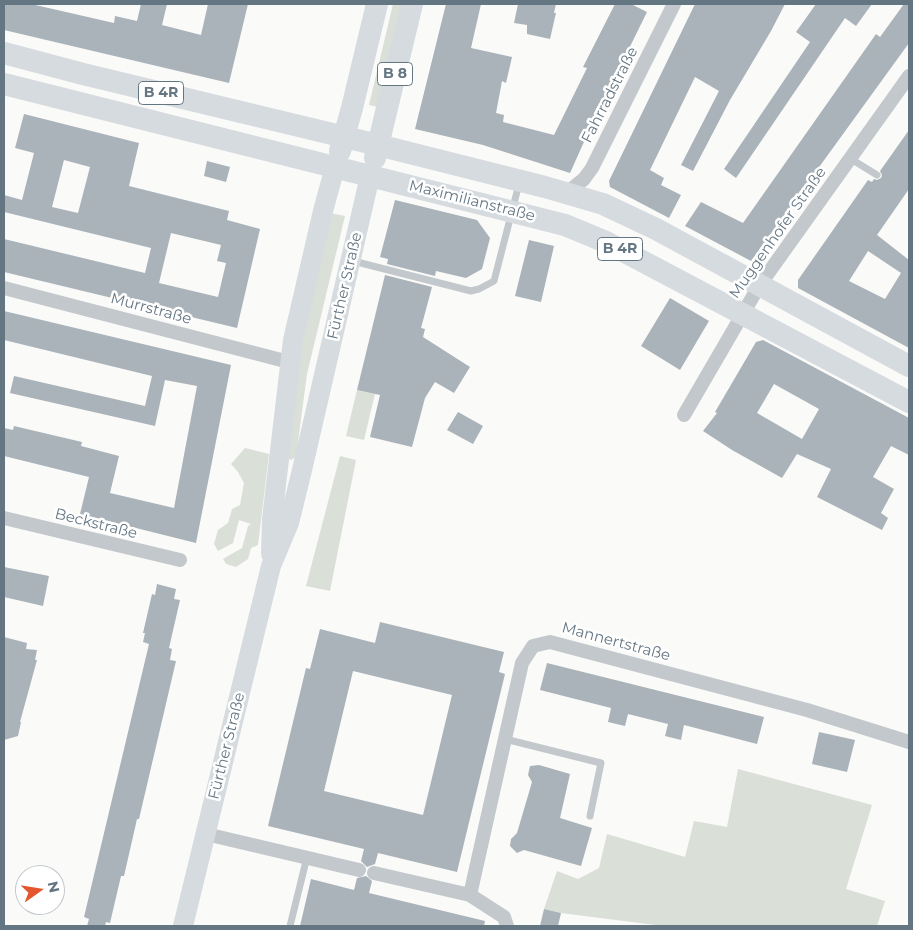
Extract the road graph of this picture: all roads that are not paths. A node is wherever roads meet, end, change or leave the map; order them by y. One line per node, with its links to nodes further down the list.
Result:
1 (377, 4): 7 (main road, Fürther Straße / B 8)
2 (412, 4): 8 (main road, Fürther Straße / B 8)
3 (673, 4): 14 (street, Fahrradstraße)
4 (4, 53): 7 (main road, Maximilianstraße / B 4R)
5 (909, 76): 9 (street, Muggenhofer Straße)
6 (4, 84): 10 (main road, Maximilianstraße / B 4R)
7 (344, 137): 8 (main road, Maximilianstraße / B 4R); 10 (main road, Fürther Straße)
8 (378, 145): 12 (main road, Fürther Straße); 13 (main road, Maximilianstraße / B 4R)
9 (851, 159): 11 (lane); 17 (street, Muggenhofer Straße)
10 (335, 166): 12 (main road, Maximilianstraße / B 4R); 20 (main road, Fürther Straße)
11 (877, 175)
12 (370, 176): 15 (main road, Maximilianstraße / B 4R); 16 (main road, Fürther Straße)
13 (520, 181): 14 (main road, Maximilianstraße / B 4R); 15 (lane)
14 (567, 193): 17 (main road, Maximilianstraße / B 4R)
15 (512, 210): 16 (lane); 19 (main road, Maximilianstraße / B 4R)
16 (350, 260): 24 (main road, Fürther Straße)
17 (759, 286): 19 (street, Muggenhofer Straße); 21 (main road, Maximilianstraße / B 4R)
18 (4, 288): 20 (street, Murrstraße)
19 (742, 313): 22 (main road, Maximilianstraße / B 4R); 23 (street, Muggenhofer Straße)
20 (289, 362): 24 (main road, Fürther Straße)
21 (909, 366)
22 (909, 402)
23 (684, 415)
24 (290, 468): 30 (main road, Fürther Straße)
25 (4, 518): 26 (street, Beckstraße)
26 (180, 560)
27 (505, 739): 28 (street, Mannertstraße); 29 (lane); 34 (street, Mannertstraße)
28 (909, 742)
29 (590, 816)
30 (206, 834): 31 (street); 35 (main road, Fürther Straße)
31 (307, 857): 32 (street); 36 (lane)
32 (359, 870)
33 (374, 873): 34 (street)
34 (470, 896): 37 (street)
35 (184, 926)
36 (290, 926)
37 (507, 926)

